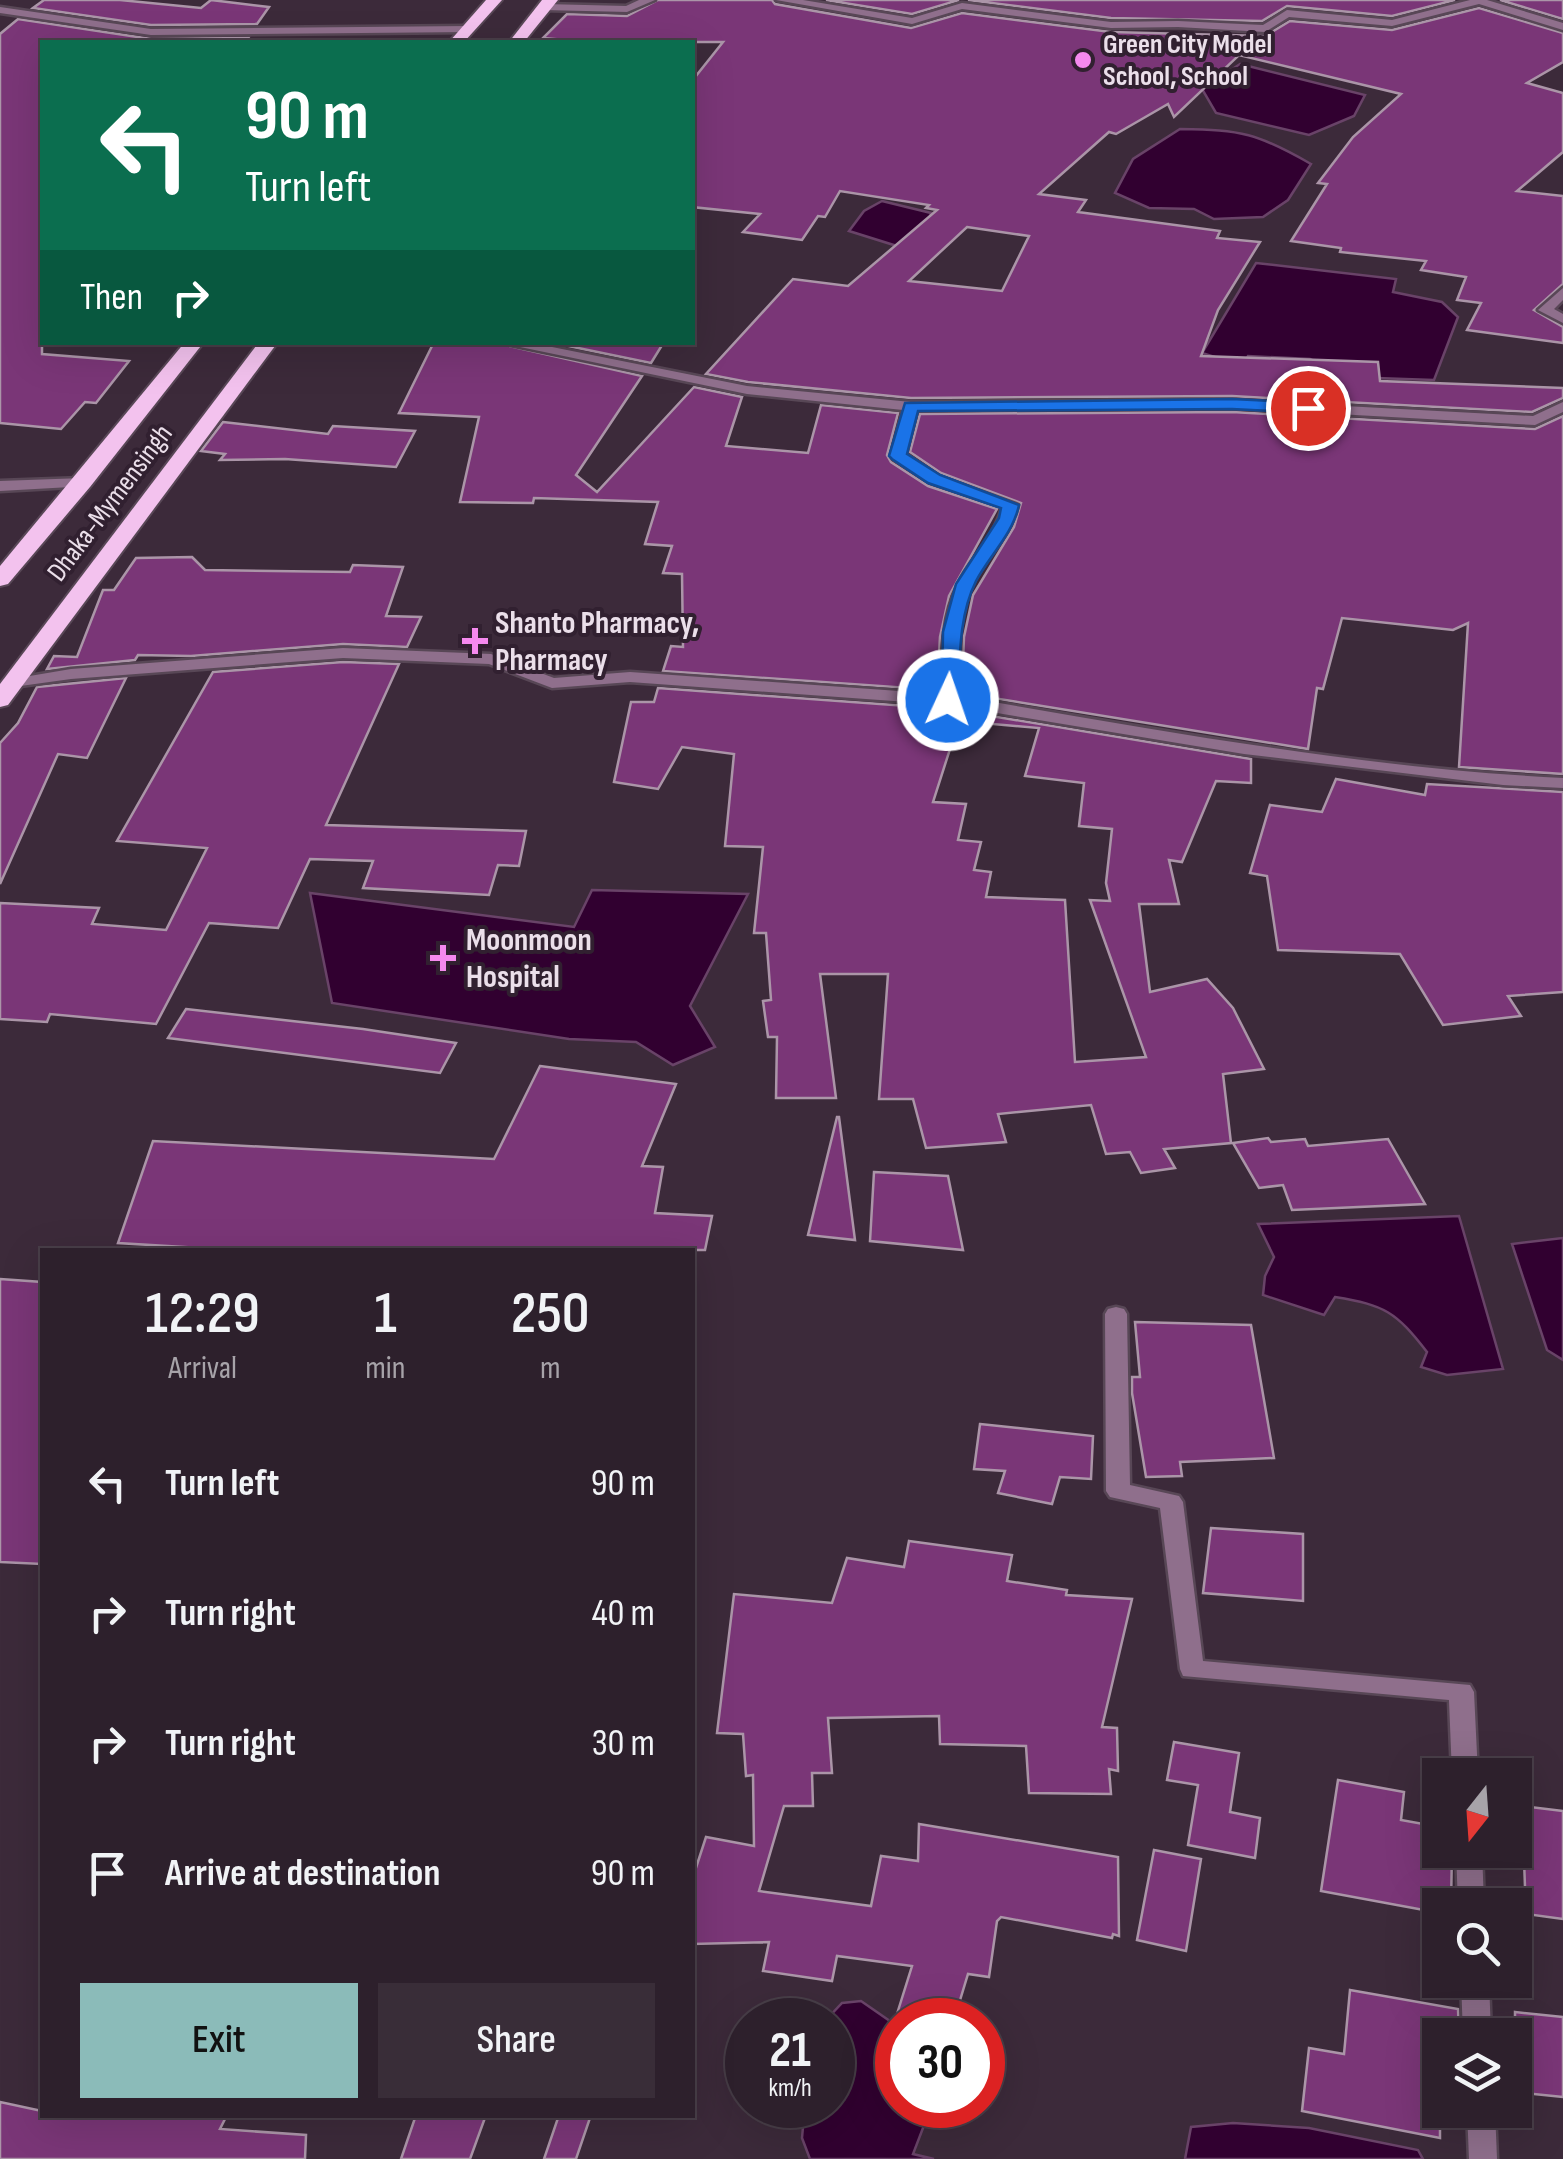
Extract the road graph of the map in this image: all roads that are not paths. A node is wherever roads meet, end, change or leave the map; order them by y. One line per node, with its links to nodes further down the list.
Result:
1 (494, 0): 8 (highway)
2 (649, 0): 5 (street)
3 (782, 0): 4 (street)
4 (1479, 0): 7 (street)
5 (547, 4): 10 (highway)
6 (0, 10): 8 (street)
7 (1563, 27)
8 (469, 29): 9 (highway)
9 (458, 40)
10 (518, 40)
11 (1563, 292): 12 (street)
12 (1563, 319)
13 (193, 345): 18 (highway)
14 (267, 345): 21 (highway, Dhaka-Mymensingh)
15 (518, 345): 16 (street)
16 (911, 406): 17 (street); 22 (street)
17 (1563, 406)
18 (84, 483): 19 (street); 20 (highway)
19 (0, 486)
20 (0, 579)
21 (6, 692): 22 (street)
22 (948, 700): 23 (street)
23 (1563, 783)
24 (1116, 1314): 25 (street)
25 (1464, 1758)
26 (1482, 2128): 27 (street)
27 (1483, 2159)

